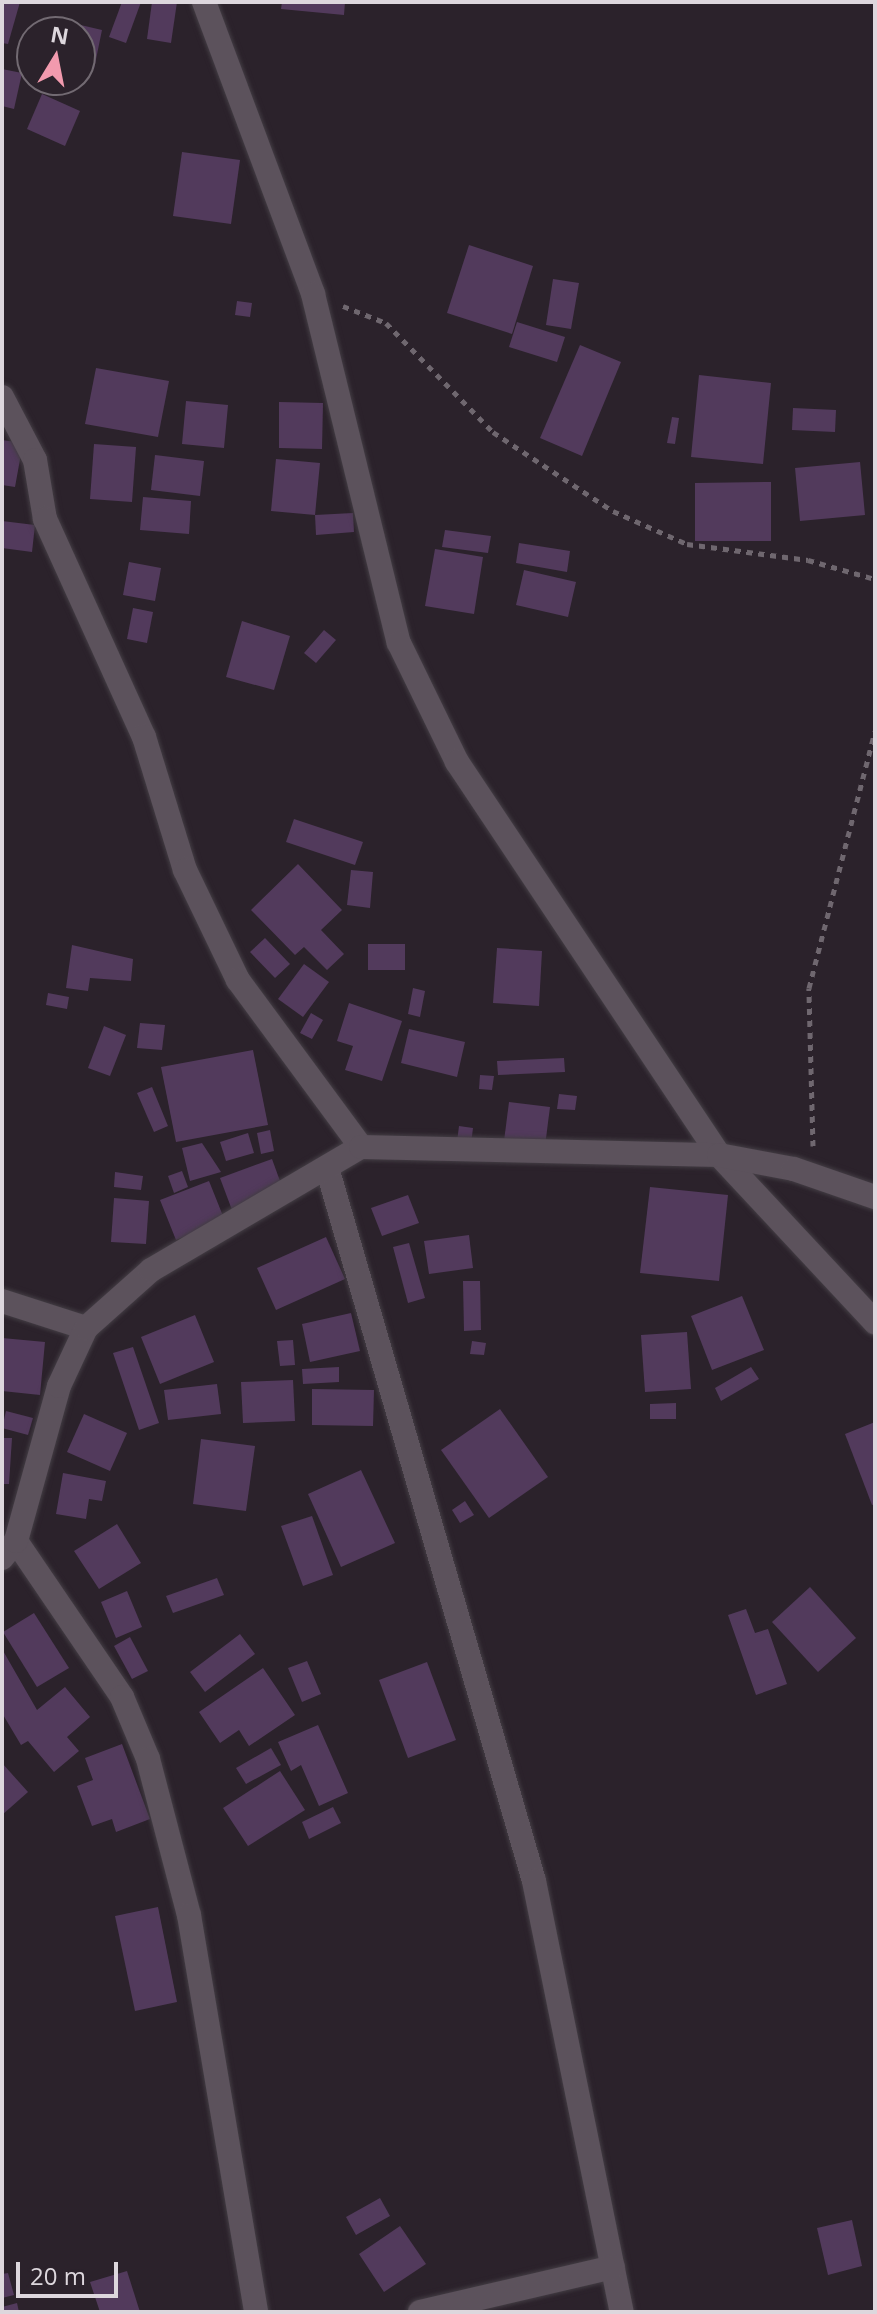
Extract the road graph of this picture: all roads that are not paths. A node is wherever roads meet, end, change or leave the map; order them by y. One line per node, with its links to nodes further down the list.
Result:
1 (204, 2): 4 (street)
2 (2, 397): 3 (street)
3 (361, 1147): 4 (street); 5 (street)
4 (719, 1155): 6 (street); 8 (street)
5 (328, 1171): 9 (street); 11 (street)
6 (875, 1197)
7 (2, 1301): 9 (street)
8 (875, 1322)
9 (86, 1328): 10 (street)
10 (9, 1549): 12 (street)
11 (613, 2267): 13 (street); 14 (street)
12 (256, 2312)
13 (420, 2312)
14 (622, 2312)

